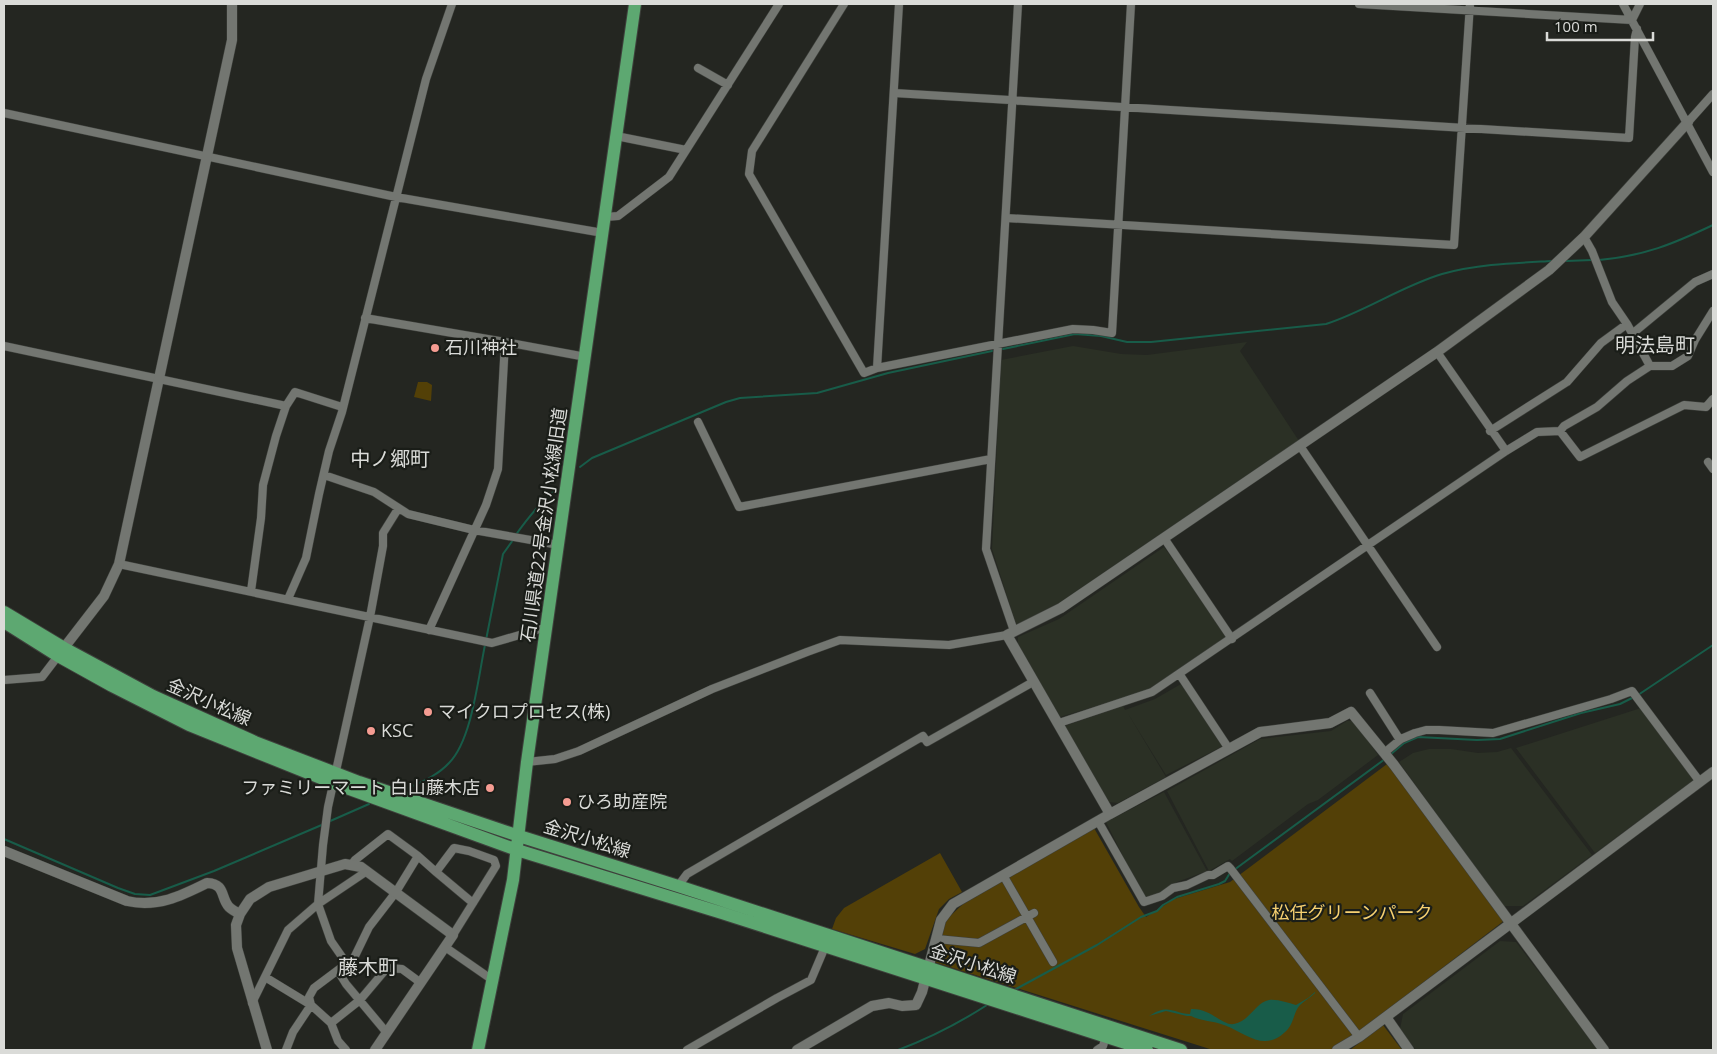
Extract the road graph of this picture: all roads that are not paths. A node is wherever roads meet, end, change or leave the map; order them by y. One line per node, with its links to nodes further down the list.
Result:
1 (232, 4): 26 (street)
2 (452, 4): 28 (street)
3 (635, 4): 24 (main road, 石川県道22号金沢小松線旧道)
4 (779, 4): 16 (street)
5 (844, 4): 45 (street)
6 (899, 4): 17 (street)
7 (1018, 4): 19 (street)
8 (1132, 4): 20 (street)
9 (1359, 4): 12 (street)
10 (1623, 4): 13 (street)
11 (1640, 4): 13 (street)
12 (1469, 7): 13 (street); 23 (street)
13 (1632, 20): 14 (street)
14 (1637, 29): 22 (street); 23 (street)
15 (698, 68): 16 (street)
16 (728, 85): 25 (street)
17 (894, 93): 19 (street); 45 (street)
18 (1713, 94): 22 (street)
19 (1012, 100): 20 (street); 30 (street)
20 (1125, 108): 23 (street); 31 (street)
21 (4, 113): 26 (street)
22 (1688, 122): 27 (street); 33 (street)
23 (1462, 127): 31 (street)
24 (616, 136): 25 (street); 29 (main road, 石川県道22号金沢小松線旧道)
25 (686, 150): 29 (street)
26 (207, 156): 28 (street); 46 (street)
27 (1713, 172)
28 (396, 197): 32 (street); 36 (street)
29 (605, 217): 32 (main road, 石川県道22号金沢小松線旧道)
30 (1006, 218): 31 (street); 40 (street)
31 (1119, 226): 40 (street)
32 (603, 233): 43 (main road, 石川県道22号金沢小松線旧道)
33 (1584, 237): 37 (street); 42 (street)
34 (1713, 274): 38 (street)
35 (1713, 310): 44 (street)
36 (365, 318): 39 (street); 49 (street)
37 (1627, 324): 38 (street); 51 (street)
38 (1632, 334): 44 (street)
39 (505, 342): 43 (street); 60 (street)
40 (999, 342): 45 (street); 55 (street)
41 (4, 346): 46 (street)
42 (1437, 352): 51 (street); 53 (street)
43 (586, 357): 62 (main road, 石川県道22号金沢小松線旧道)
44 (1650, 366): 52 (street)
45 (877, 368)
46 (159, 379): 48 (street); 64 (street)
47 (1713, 399): 52 (street)
48 (286, 406): 49 (street); 65 (street)
49 (342, 407): 58 (street)
50 (698, 422): 55 (street)
51 (1490, 431): 54 (street)
52 (1560, 431): 54 (street)
53 (1300, 446): 61 (street); 63 (street)
54 (1506, 451): 63 (street)
55 (991, 459): 72 (street)
56 (1708, 462): 57 (street)
57 (1713, 470)
58 (324, 476): 59 (street); 66 (street)
59 (398, 509): 60 (street); 68 (street)
60 (474, 530): 62 (street); 71 (street)
61 (1164, 538): 72 (street); 73 (street)
62 (559, 545): 70 (main road, 石川県道22号金沢小松線旧道)
63 (1368, 546): 73 (street); 74 (street)
64 (119, 564): 65 (street); 75 (street)
65 (251, 591): 66 (street)
66 (288, 599): 68 (street)
67 (4, 612): 75 (main road, 金沢小松線)
68 (370, 617): 71 (street); 86 (street)
69 (4, 622): 75 (main road, 金沢小松線)
70 (546, 627): 71 (street); 84 (main road, 石川県道22号金沢小松線旧道)
71 (429, 630)
72 (1011, 633): 78 (street); 84 (street)
73 (1232, 639): 76 (street)
74 (1437, 647)
75 (61, 652): 77 (street); 86 (main road, 金沢小松線)
76 (1180, 674): 80 (street); 82 (street)
77 (4, 680)
78 (1033, 682): 80 (street); 99 (street)
79 (1370, 693): 81 (street)
80 (1059, 722): 88 (street)
81 (1400, 740): 83 (street); 87 (street)
82 (1229, 749): 83 (street); 88 (street)
83 (1387, 756): 105 (street)
84 (528, 762): 90 (main road, 石川県道22号金沢小松線旧道)
85 (1713, 772): 87 (street)
86 (334, 778): 90 (main road, 金沢小松線); 91 (main road, 金沢小松線); 96 (street)
87 (1700, 782): 105 (street)
88 (1110, 814): 89 (street)
89 (1098, 821): 98 (street); 124 (street)
90 (519, 836): 91 (main road, 石川県道22号金沢小松線旧道); 99 (main road, 金沢小松線)
91 (517, 850): 109 (main road, 金沢小松線); 115 (main road, 石川県道22号金沢小松線旧道)
92 (4, 851): 103 (street)
93 (418, 856): 94 (street); 97 (street); 100 (street)
94 (352, 864): 95 (street); 96 (street)
95 (367, 871): 100 (street); 102 (street)
96 (320, 872): 102 (street); 103 (street)
97 (436, 872): 101 (street); 101 (street)
98 (1003, 875): 104 (street); 107 (street)
99 (678, 886): 113 (main road, 金沢小松線)
100 (396, 892): 106 (street); 111 (street)
101 (473, 902): 106 (street)
102 (318, 904): 111 (street); 114 (street)
103 (240, 914): 118 (street)
104 (1031, 915): 107 (street); 110 (street)
105 (1511, 923): 120 (street); 137 (street)
106 (453, 935): 108 (street)
107 (937, 939): 113 (street)
108 (445, 947): 115 (street); 116 (street)
109 (825, 947): 113 (main road, 金沢小松線); 130 (street)
110 (1053, 962)
111 (347, 964): 112 (street)
112 (338, 970): 117 (street); 119 (street)
113 (927, 973): 123 (main road, 金沢小松線); 131 (street); 134 (main road, 金沢小松線)
114 (265, 977): 118 (street); 119 (street)
115 (494, 980): 129 (main road, 石川県道22号金沢小松線旧道)
116 (421, 983): 117 (street); 122 (street)
117 (360, 1000): 121 (street); 122 (street)
118 (252, 1003): 125 (street)
119 (311, 1005): 121 (street); 126 (street)
120 (1386, 1017): 124 (street); 136 (street)
121 (331, 1023): 127 (street)
122 (387, 1033): 128 (street)
123 (1106, 1036): 132 (street); 133 (main road, 金沢小松線)
124 (1358, 1037): 135 (street)
125 (267, 1050)
126 (286, 1050)
127 (346, 1050)
128 (375, 1050)
129 (478, 1050)
130 (687, 1050)
131 (797, 1050)
132 (1098, 1050)
133 (1147, 1050)
134 (1181, 1050)
135 (1337, 1050)
136 (1409, 1050)
137 (1604, 1050)

